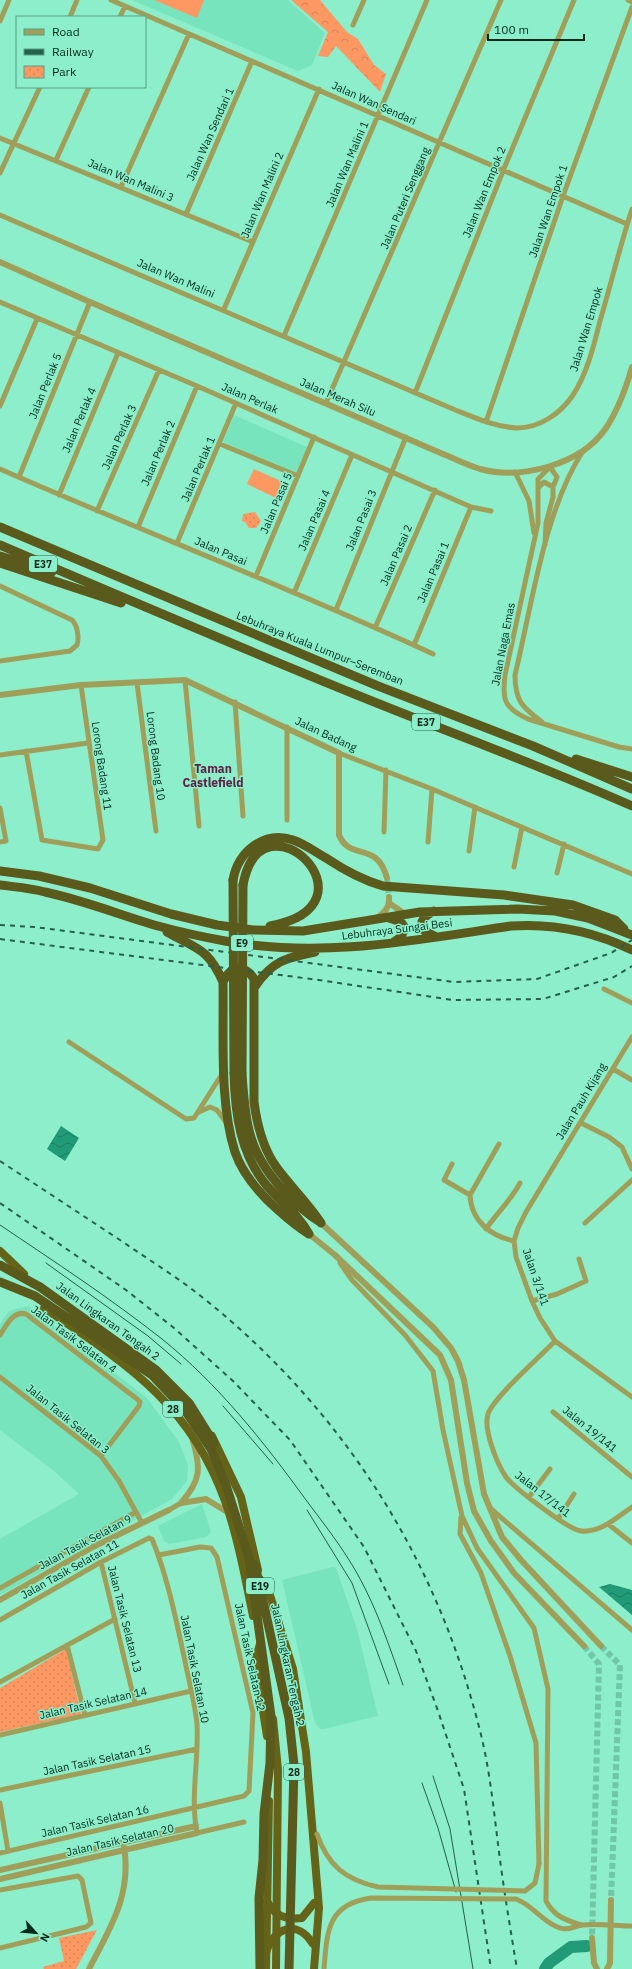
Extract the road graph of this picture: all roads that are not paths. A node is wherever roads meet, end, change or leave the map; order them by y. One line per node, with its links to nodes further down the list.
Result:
1 (9, 0): 14 (street)
2 (77, 0): 12 (street)
3 (111, 0): 10 (street, Jalan Wan Sendari)
4 (364, 0): 15 (street)
5 (427, 0): 21 (street, Jalan Wan Malini 1)
6 (501, 0): 23 (street, Jalan Puteri Senggang)
7 (574, 0): 26 (street, Jalan Wan Empok 2)
8 (628, 0): 9 (street)
9 (632, 2)
10 (124, 6): 13 (street); 16 (street, Jalan Wan Sendari)
11 (632, 7): 29 (street, Jalan Wan Empok 1)
12 (70, 16)
13 (120, 16)
14 (0, 20)
15 (353, 25)
16 (189, 34): 17 (street, Jalan Wan Sendari); 28 (street)
17 (252, 61): 20 (street, Jalan Wan Sendari); 32 (street, Jalan Wan Sendari 1)
18 (40, 88): 24 (street)
19 (89, 88): 25 (street)
20 (319, 89): 21 (street, Jalan Wan Sendari); 34 (street, Jalan Wan Malini 2)
21 (379, 115): 23 (street, Jalan Wan Sendari); 41 (street, Jalan Wan Malini 1)
22 (0, 138): 24 (street, Jalan Wan Malini 3)
23 (439, 143): 26 (street, Jalan Wan Sendari); 43 (street, Jalan Puteri Senggang)
24 (14, 144): 25 (street, Jalan Wan Malini 3); 27 (street)
25 (56, 160): 28 (street, Jalan Wan Malini 3)
26 (503, 171): 29 (street, Jalan Wan Sendari); 47 (street, Jalan Wan Empok 2)
27 (0, 173)
28 (122, 187): 32 (street, Jalan Wan Malini 3)
29 (563, 196): 33 (street, Jalan Wan Sendari); 51 (street, Jalan Wan Empok 1)
30 (632, 209): 33 (street, Jalan Wan Empok)
31 (0, 214): 38 (street, Jalan Wan Malini)
32 (186, 214): 34 (street, Jalan Wan Malini 3)
33 (627, 224): 51 (street, Jalan Wan Empok)
34 (253, 242): 38 (street, Jalan Wan Malini 2)
35 (0, 262): 37 (street, Jalan Merah Silu)
36 (0, 302): 39 (street, Jalan Perlak)
37 (90, 302): 40 (street, Jalan Perlak 5); 49 (street, Jalan Merah Silu)
38 (224, 310): 41 (street, Jalan Wan Malini)
39 (37, 319): 40 (street, Jalan Perlak); 50 (street)
40 (77, 336): 42 (street, Jalan Perlak); 62 (street, Jalan Perlak 5)
41 (284, 336): 43 (street, Jalan Wan Malini)
42 (118, 353): 45 (street, Jalan Perlak); 66 (street, Jalan Perlak 4)
43 (344, 362): 47 (street, Jalan Wan Empok); 49 (street, Jalan Puteri Senggang)
44 (632, 367): 55 (street, Jalan Merah Silu)
45 (159, 370): 46 (street, Jalan Perlak); 68 (street, Jalan Perlak 3)
46 (197, 386): 48 (street, Jalan Perlak); 72 (street, Jalan Perlak 2)
47 (415, 393): 51 (street, Jalan Wan Empok)
48 (236, 403): 52 (street, Jalan Perlak); 54 (street, Jalan Perlak 1)
49 (326, 403): 53 (street, Jalan Merah Silu)
50 (0, 406)
51 (486, 422)
52 (314, 437): 56 (street, Jalan Perlak); 61 (street, Jalan Pasai 5)
53 (406, 437): 59 (street, Jalan Pasai 3); 60 (street, Jalan Merah Silu)
54 (220, 444): 61 (street); 74 (street, Jalan Perlak 1)
55 (584, 449): 57 (street, Jalan Merah Silu); 76 (street, Jalan Naga Emas)
56 (352, 455): 59 (street, Jalan Perlak); 83 (street, Jalan Pasai 4)
57 (550, 467): 60 (street, Jalan Merah Silu); 63 (street, Jalan Naga Emas); 64 (street)
58 (0, 469): 62 (street, Jalan Pasai)
59 (392, 471): 65 (street, Jalan Perlak); 85 (street, Jalan Pasai 3)
60 (515, 472): 73 (street, Jalan Naga Emas)
61 (298, 476): 80 (street, Jalan Pasai 5)
62 (19, 477): 66 (street, Jalan Pasai)
63 (553, 487): 64 (street); 76 (street, Jalan Naga Emas)
64 (538, 488): 73 (street, Jalan Naga Emas)
65 (435, 490): 67 (street, Jalan Perlak); 86 (street, Jalan Pasai 2)
66 (58, 495): 68 (street, Jalan Pasai)
67 (471, 507): 69 (street, Jalan Perlak); 87 (street, Jalan Pasai 1)
68 (97, 511): 72 (street, Jalan Pasai)
69 (491, 512)
70 (0, 521): 77 (highway)
71 (0, 527): 77 (highway, Lebuhraya Kuala Lumpur–Seremban / E37)
72 (138, 527): 74 (street, Jalan Pasai)
73 (534, 542): 95 (street, Jalan Naga Emas)
74 (177, 543): 80 (street, Jalan Pasai)
75 (0, 545): 81 (highway, E37)
76 (545, 545): 95 (street, Jalan Naga Emas)
77 (47, 547): 98 (highway, Lebuhraya Kuala Lumpur–Seremban / E37)
78 (0, 556): 81 (highway)
79 (0, 563): 84 (highway)
80 (256, 576): 83 (street, Jalan Pasai)
81 (86, 582): 84 (highway, E37)
82 (0, 586): 89 (street)
83 (294, 593): 85 (street, Jalan Pasai)
84 (152, 610): 107 (highway, E37)
85 (336, 610): 86 (street, Jalan Pasai)
86 (375, 628): 87 (street, Jalan Pasai)
87 (414, 645): 88 (street, Jalan Pasai)
88 (433, 654)
89 (0, 661)
90 (185, 680): 91 (street, Jalan Badang); 94 (street, Jalan Badang); 112 (street)
91 (137, 683): 92 (street, Jalan Badang); 114 (street, Lorong Badang 10)
92 (80, 685): 93 (street, Jalan Badang); 97 (street, Lorong Badang 11)
93 (0, 695)
94 (235, 702): 96 (street, Jalan Badang); 110 (street)
95 (546, 724): 99 (street, Jalan Naga Emas)
96 (287, 727): 101 (street, Jalan Badang); 111 (street)
97 (88, 743): 100 (street); 100 (street, Lorong Badang 11)
98 (533, 746): 104 (highway); 106 (highway, Lebuhraya Kuala Lumpur–Seremban / E37)
99 (632, 749)
100 (26, 751): 102 (street)
101 (339, 753): 103 (street, Jalan Badang); 126 (street)
102 (0, 755)
103 (386, 770): 105 (street, Jalan Badang); 115 (street)
104 (632, 777)
105 (432, 789): 108 (street, Jalan Badang); 117 (street)
106 (632, 789)
107 (632, 806)
108 (475, 807): 113 (street, Jalan Badang); 119 (street)
109 (0, 808): 116 (street)
110 (243, 816)
111 (287, 820)
112 (198, 826)
113 (522, 826): 118 (street, Jalan Badang); 121 (street)
114 (156, 831)
115 (384, 832)
116 (0, 842)
117 (428, 842)
118 (564, 844): 124 (street); 125 (street, Jalan Badang)
119 (469, 851)
120 (0, 866): 123 (street)
121 (514, 867)
122 (0, 871): 123 (highway, Lebuhraya Sungai Besi / E9)
123 (12, 872): 133 (highway, Lebuhraya Sungai Besi / E9)
124 (557, 873)
125 (632, 874)
126 (387, 878)
127 (0, 885): 132 (highway, Lebuhraya Sungai Besi / E9)
128 (435, 910): 129 (highway, Lebuhraya Sungai Besi / E9); 134 (highway, Lebuhraya Sungai Besi / E9); 135 (highway)
129 (405, 914): 130 (highway, Lebuhraya Sungai Besi / E9); 131 (street)
130 (388, 918): 131 (highway, Lebuhraya Sungai Besi / E9); 136 (highway)
131 (374, 920): 133 (highway, Lebuhraya Sungai Besi / E9)
132 (157, 926): 137 (highway, Lebuhraya Sungai Besi / E9); 139 (highway)
133 (253, 930): 147 (highway, bridge)
134 (629, 933): 147 (highway, bridge)
135 (436, 937): 136 (highway, Lebuhraya Sungai Besi / E9); 138 (highway, Lebuhraya Sungai Besi / E9)
136 (392, 944): 137 (highway, Lebuhraya Sungai Besi / E9)
137 (328, 949): 140 (highway)
138 (632, 950)
139 (224, 982): 140 (highway); 146 (highway)
140 (254, 988): 159 (highway)
141 (604, 989): 142 (street)
142 (632, 1003)
143 (632, 1037): 145 (street, Jalan Pauh Kijang)
144 (69, 1042): 149 (street)
145 (613, 1069): 148 (street); 150 (street, Jalan Pauh Kijang)
146 (225, 1070): 149 (street); 151 (highway)
147 (238, 1073): 159 (highway); 162 (highway)
148 (632, 1080)
149 (199, 1112): 151 (street)
150 (580, 1123): 154 (street); 155 (street, Jalan Pauh Kijang)
151 (229, 1127): 162 (highway)
152 (499, 1144): 158 (street)
153 (452, 1164): 158 (street)
154 (632, 1169)
155 (548, 1176): 163 (street, Jalan 3/141)
156 (632, 1180): 160 (street)
157 (520, 1183): 161 (street)
158 (470, 1195): 161 (street)
159 (321, 1223): 184 (street)
160 (585, 1223)
161 (486, 1229): 163 (street)
162 (309, 1234): 165 (street)
163 (514, 1241): 171 (street, Jalan 3/141)
164 (0, 1251): 169 (highway)
165 (335, 1255): 189 (street); 205 (street)
166 (578, 1259): 171 (street)
167 (0, 1260): 169 (highway, Jalan Lingkaran Tengah 2 / 28)
168 (0, 1265): 245 (highway, E19, bridge)
169 (24, 1274): 197 (highway, Jalan Lingkaran Tengah 2 / 28)
170 (0, 1280): 177 (highway, 28); 242 (highway, E19, bridge)
171 (532, 1301): 173 (street, Jalan 3/141)
172 (0, 1335): 178 (street, Jalan Tasik Selatan 4)
173 (555, 1341): 175 (street, Jalan 3/141); 182 (street, Jalan 17/141)
174 (0, 1377): 178 (street, Jalan Tasik Selatan 3)
175 (632, 1397)
176 (553, 1412): 180 (street, Jalan 19/141)
177 (190, 1431): 183 (street, Jalan Tasik Selatan 9); 188 (highway, 28)
178 (102, 1456): 187 (street, Jalan Tasik Selatan 3)
179 (550, 1469): 182 (street)
180 (632, 1477)
181 (574, 1494): 190 (street)
182 (529, 1497): 190 (street, Jalan 17/141)
183 (181, 1503): 186 (street, Jalan Tasik Selatan 9); 188 (street, Jalan Tasik Selatan 9)
184 (488, 1506): 202 (street); 206 (street)
185 (632, 1506): 192 (street, Jalan 17/141)
186 (169, 1510): 191 (street, Jalan Tasik Selatan 9)
187 (136, 1512): 191 (street, Jalan Tasik Selatan 3); 198 (street)
188 (229, 1513): 203 (highway, 28)
189 (462, 1516): 219 (street); 226 (street)
190 (558, 1519): 192 (street, Jalan 17/141)
191 (142, 1523): 199 (street, Jalan Tasik Selatan 9)
192 (608, 1524): 194 (street)
193 (150, 1538): 195 (street, Jalan Tasik Selatan 10); 196 (street, Jalan Tasik Selatan 11)
194 (632, 1543)
195 (159, 1555): 208 (street, Jalan Tasik Selatan 10); 216 (street, Jalan Tasik Selatan 12)
196 (101, 1562): 200 (street, Jalan Tasik Selatan 13); 201 (street, Jalan Tasik Selatan 11)
197 (259, 1578): 213 (highway); 246 (highway, Jalan Lingkaran Tengah 2 / 28)
198 (0, 1588)
199 (0, 1600)
200 (115, 1619): 204 (street); 209 (street, Jalan Tasik Selatan 13)
201 (0, 1620)
202 (632, 1630)
203 (260, 1644): 232 (highway); 244 (highway, 28)
204 (67, 1645): 207 (street); 210 (street)
205 (584, 1646)
206 (600, 1646)
207 (0, 1682)
208 (191, 1691): 209 (street, Jalan Tasik Selatan 14); 212 (street, Jalan Tasik Selatan 10)
209 (135, 1703): 210 (street, Jalan Tasik Selatan 14)
210 (84, 1715): 211 (street, Jalan Tasik Selatan 14)
211 (0, 1735)
212 (197, 1749): 214 (street, Jalan Tasik Selatan 15); 216 (street, Jalan Tasik Selatan 10)
213 (306, 1752): 226 (street, bridge); 230 (highway)
214 (0, 1790)
215 (0, 1804): 224 (street)
216 (194, 1809): 218 (street, Jalan Tasik Selatan 10); 224 (street, Jalan Tasik Selatan 16)
217 (244, 1822): 218 (street, Jalan Tasik Selatan 20)
218 (197, 1830): 220 (street, Jalan Tasik Selatan 20); 222 (street, Jalan Tasik Selatan 20)
219 (548, 1832): 226 (street); 234 (street)
220 (137, 1839): 221 (street, Jalan Tasik Selatan 20); 222 (street)
221 (123, 1842): 223 (street); 227 (street, Jalan Tasik Selatan 20)
222 (138, 1846): 223 (street, Jalan Tasik Selatan 20)
223 (124, 1849): 228 (street, Jalan Tasik Selatan 20); 241 (street)
224 (8, 1851): 225 (street, Jalan Tasik Selatan 16)
225 (0, 1853)
226 (539, 1864)
227 (0, 1870)
228 (0, 1880)
229 (0, 1890): 238 (street)
230 (317, 1894): 232 (highway, bridge); 240 (highway)
231 (611, 1900): 235 (street)
232 (267, 1901): 239 (highway, bridge)
233 (593, 1924): 235 (street)
234 (581, 1925): 236 (street, bridge); 247 (street, bridge)
235 (611, 1925): 249 (street)
236 (632, 1926)
237 (592, 1938): 248 (street)
238 (0, 1948)
239 (266, 1953): 240 (highway, bridge); 243 (highway)
240 (314, 1965)
241 (89, 1969)
242 (260, 1969)
243 (266, 1969)
244 (276, 1969)
245 (289, 1969)
246 (293, 1969)
247 (324, 1969)
248 (597, 1969)
249 (607, 1969)

